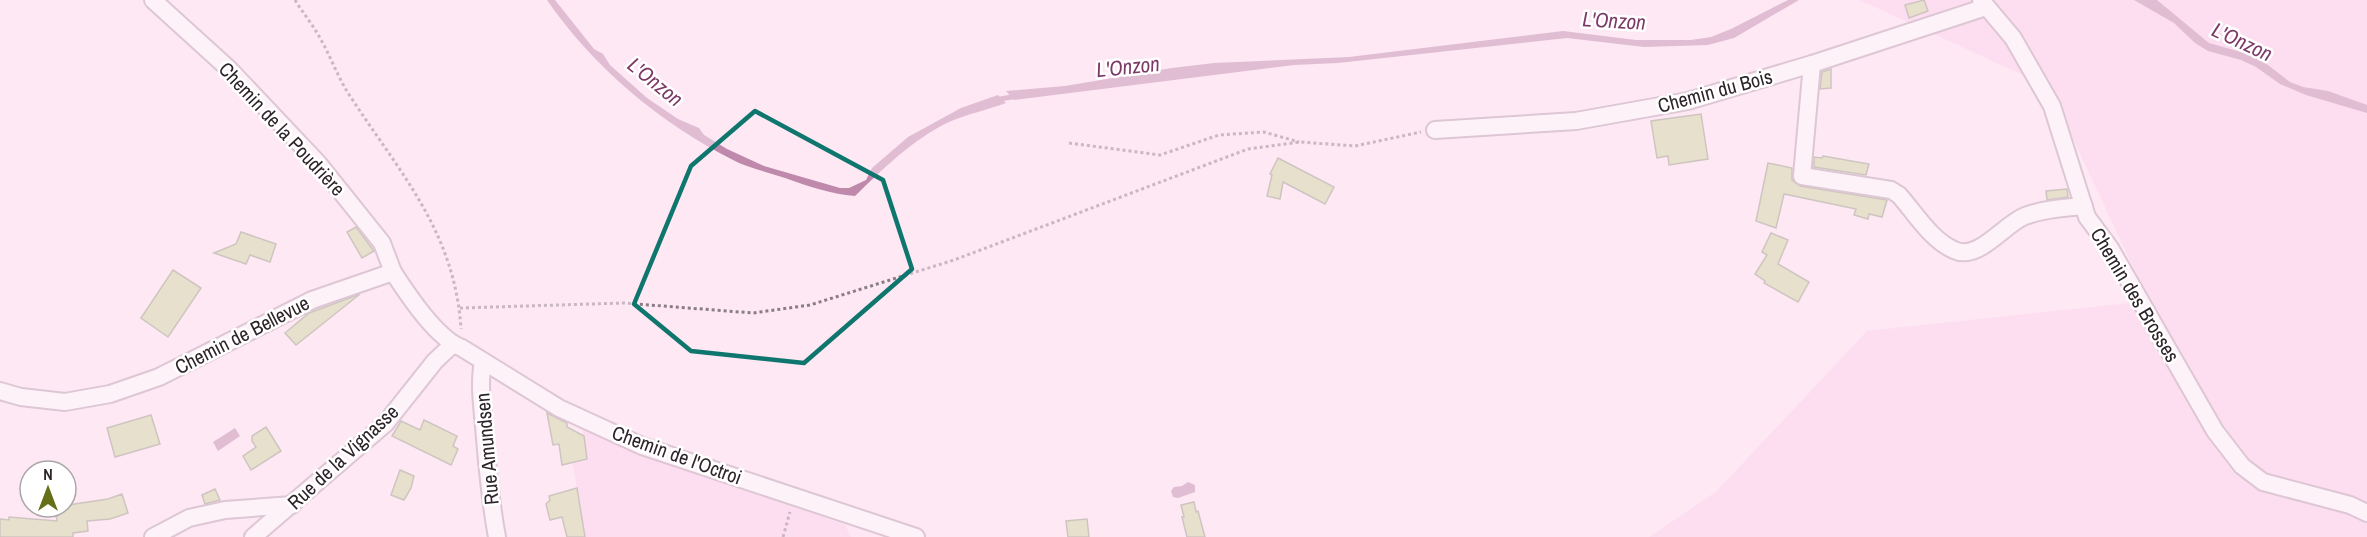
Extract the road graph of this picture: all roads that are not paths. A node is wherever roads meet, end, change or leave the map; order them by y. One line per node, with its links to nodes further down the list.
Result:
1 (153, 0): 6 (street, Chemin de la Poudrière)
2 (1983, 4): 3 (street, Chemin du Bois); 5 (street, Chemin des Brosses)
3 (1812, 64): 4 (street, Chemin du Bois); 5 (street)
4 (1435, 130)
5 (2084, 206): 11 (street, Chemin des Brosses)
6 (393, 272): 7 (street); 9 (street, Chemin de Bellevue)
7 (457, 346): 8 (street, Chemin de l'Octroi); 10 (street, Rue de la Vignasse)
8 (483, 362): 14 (street, Rue Amundsen); 15 (street, Chemin de l'Octroi)
9 (0, 391)
10 (292, 505): 12 (street); 13 (street, Rue de la Vignasse)
11 (2367, 513)
12 (153, 537)
13 (253, 537)
14 (497, 537)
15 (916, 537)

